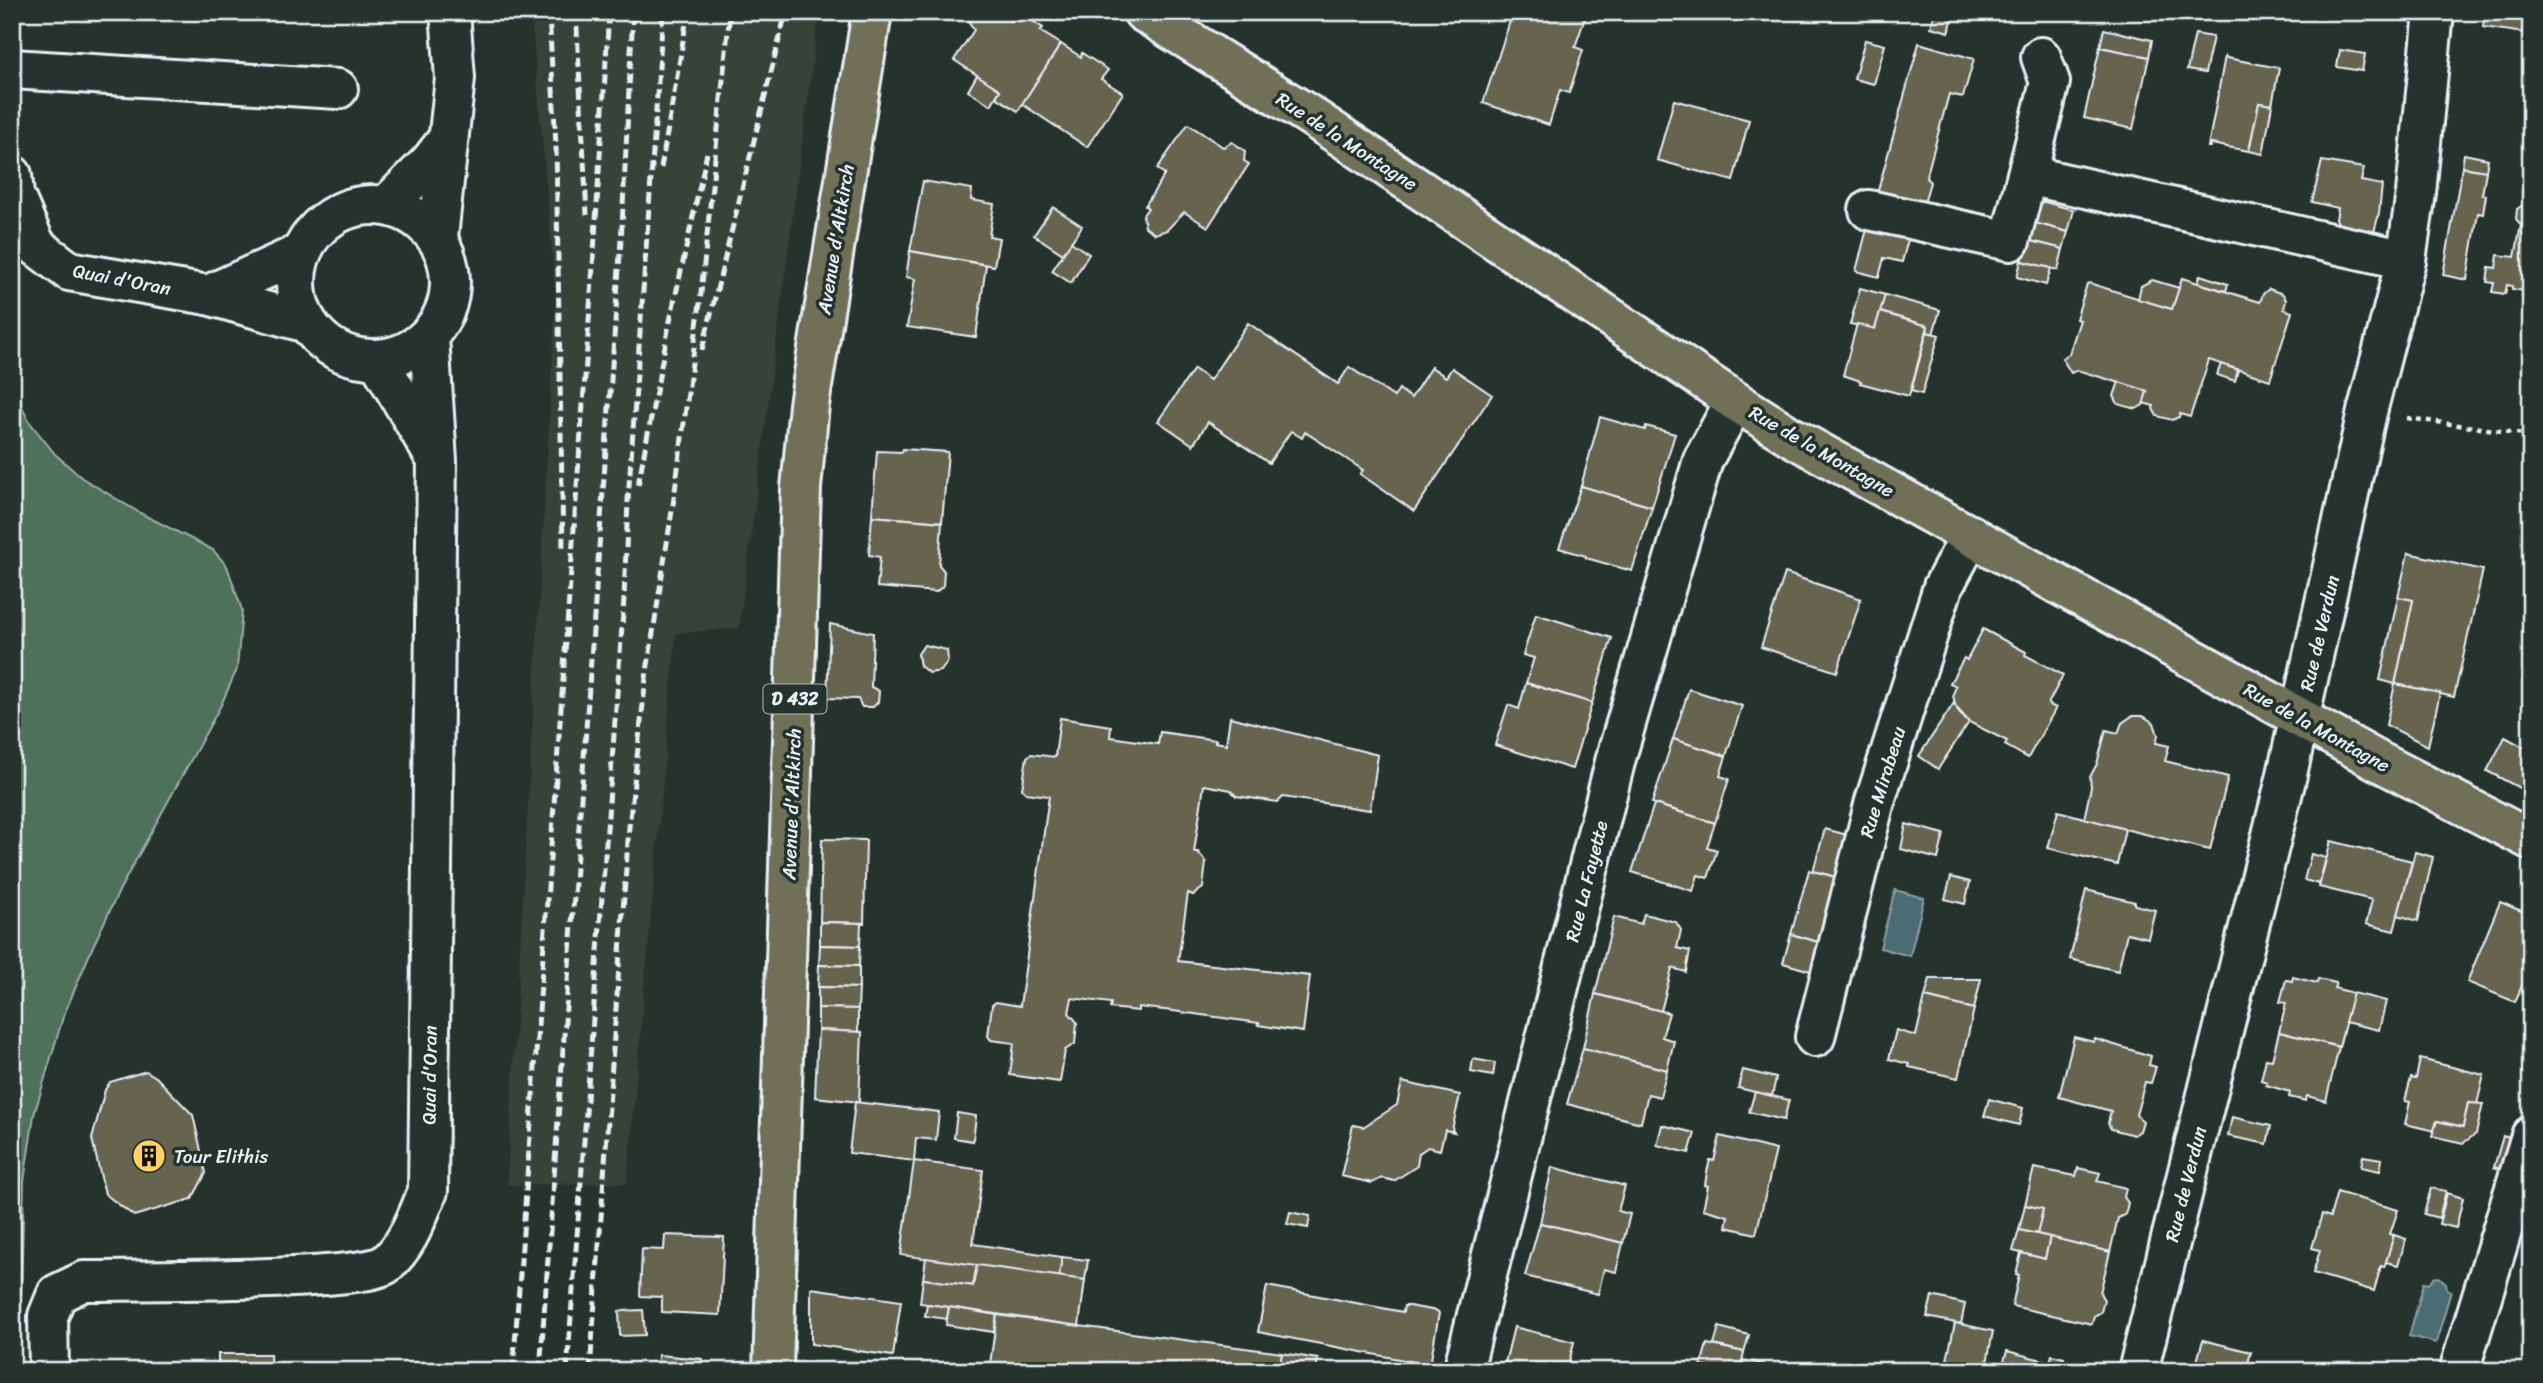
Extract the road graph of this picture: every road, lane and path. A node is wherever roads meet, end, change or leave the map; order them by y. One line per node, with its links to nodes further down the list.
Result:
1 (450, 12): 8 (street)
2 (1143, 12): 20 (main road, Rue de la Montagne)
3 (2434, 12): 15 (street, Rue de Verdun)
4 (874, 17): 30 (main road, Avenue d'Altkirch / D 432)
5 (2041, 57): 10 (street)
6 (12, 69): 7 (street)
7 (338, 89)
8 (447, 140): 11 (street); 13 (street)
9 (12, 175): 16 (street, Quai d'Oran)
10 (2027, 175): 12 (street); 15 (street)
11 (387, 205): 13 (street); 14 (street)
12 (1869, 210)
13 (438, 237): 18 (street)
14 (301, 253): 16 (street); 17 (street)
15 (2406, 260): 21 (street, Rue de Verdun)
16 (208, 295): 17 (street, Quai d'Oran)
17 (307, 323): 19 (street)
18 (429, 335): 19 (street); 23 (street, Quai d'Oran)
19 (377, 360): 23 (street)
20 (1735, 401): 24 (main road, Rue de la Montagne); 31 (street, Rue La Fayette)
21 (2367, 412): 22 (path); 25 (street, Rue de Verdun)
22 (2531, 435)
23 (437, 461): 29 (street, Quai d'Oran)
24 (1971, 535): 25 (main road, Rue de la Montagne); 27 (street, Rue Mirabeau)
25 (2300, 717): 26 (main road, Rue de la Montagne); 32 (street, Rue de Verdun)
26 (2531, 840)
27 (1815, 1037)
28 (2531, 1136): 33 (street)
29 (49, 1371)
30 (774, 1371)
31 (1464, 1371)
32 (2138, 1371)
33 (2459, 1371)

